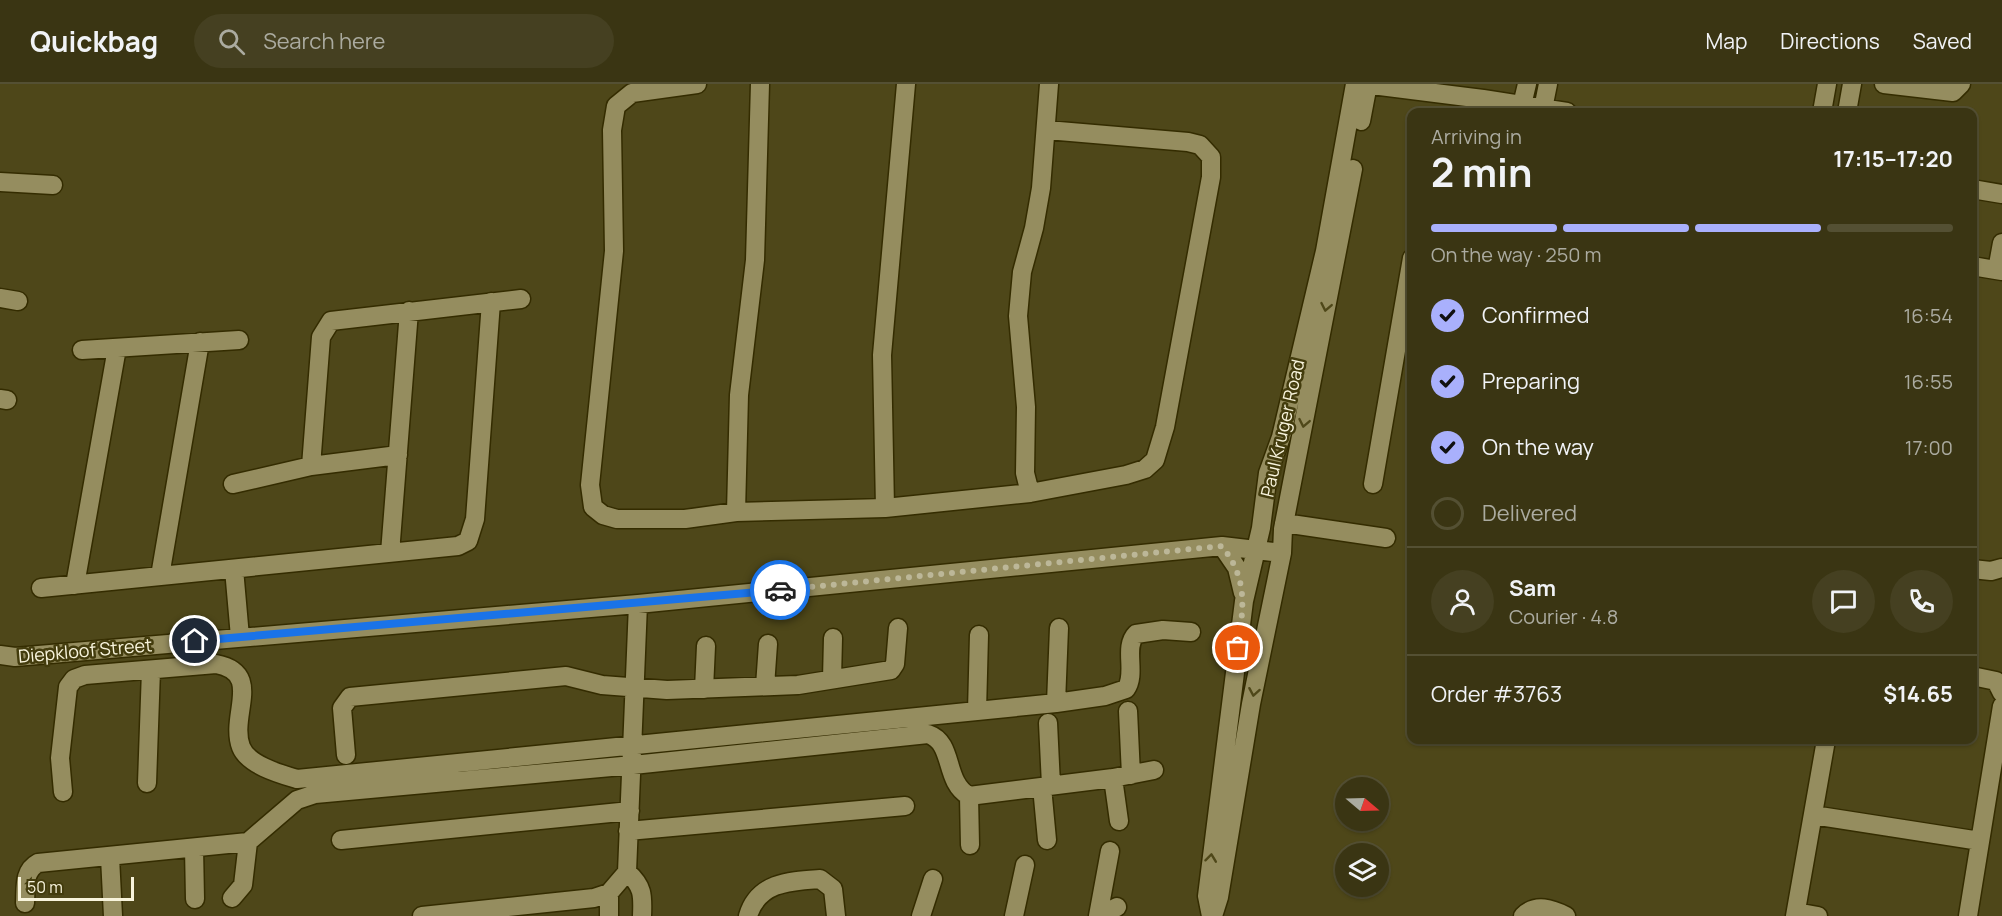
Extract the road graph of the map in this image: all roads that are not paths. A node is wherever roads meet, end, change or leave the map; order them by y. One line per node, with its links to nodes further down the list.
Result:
1 (697, 84): 41 (street)
2 (760, 84): 41 (street)
3 (906, 84): 40 (street)
4 (1049, 84): 19 (street)
5 (1355, 84): 45 (street, Paul Kruger Road)
6 (1367, 84): 14 (street); 42 (street, Paul Kruger Road, one-way to 42)
7 (1527, 84): 13 (street)
8 (1548, 84): 16 (street)
9 (1827, 84): 17 (street)
10 (1852, 84): 18 (street)
11 (1884, 84): 12 (street)
12 (1961, 84)
13 (1522, 105): 14 (street); 15 (street)
14 (1482, 106)
15 (1538, 108)
16 (1543, 108)
17 (1823, 108)
18 (1849, 108)
19 (1047, 130): 39 (street); 39 (street)
20 (0, 182): 21 (street)
21 (52, 185)
22 (1977, 190): 23 (street)
23 (2002, 194)
24 (2002, 243): 26 (street)
25 (1977, 267): 26 (street)
26 (1999, 271)
27 (1407, 287): 38 (street)
28 (521, 299): 29 (street)
29 (491, 302): 30 (street); 46 (street)
30 (409, 312): 35 (street); 36 (street)
31 (239, 340): 32 (street)
32 (200, 342): 33 (street); 51 (street)
33 (117, 348): 34 (street); 52 (street)
34 (82, 350)
35 (398, 455): 36 (street); 46 (street)
36 (311, 466): 37 (street)
37 (233, 484)
38 (1373, 484)
39 (1030, 493): 40 (street)
40 (885, 508): 41 (street)
41 (736, 512)
42 (1284, 523): 43 (street); 47 (street, Paul Kruger Road)
43 (1386, 538)
44 (1222, 546): 45 (street, Diepkloof Street); 54 (street); 55 (street, Diepkloof Street)
45 (1255, 548): 47 (street, Diepkloof Street); 54 (street, Paul Kruger Road)
46 (390, 553): 49 (street)
47 (1281, 553): 118 (street, Paul Kruger Road, one-way to 118)
48 (2002, 568): 50 (street)
49 (234, 569): 51 (street); 60 (street)
50 (1977, 570)
51 (160, 576): 52 (street)
52 (75, 585): 53 (street)
53 (40, 588)
54 (1244, 601): 118 (street, Paul Kruger Road, one-way to 54)
55 (638, 604): 60 (street, Diepkloof Street); 69 (street)
56 (897, 628): 67 (street)
57 (1059, 628): 72 (street)
58 (1191, 632): 72 (street)
59 (979, 635): 74 (street)
60 (240, 638): 64 (street, Diepkloof Street)
61 (833, 638): 67 (street)
62 (768, 644): 68 (street)
63 (706, 646): 70 (street)
64 (0, 655)
65 (151, 670): 78 (street); 83 (street); 85 (street)
66 (1977, 677): 71 (street)
67 (831, 679): 68 (street)
68 (765, 686): 70 (street)
69 (636, 689): 70 (street); 78 (street); 79 (street)
70 (704, 689)
71 (2002, 693)
72 (1056, 703): 74 (street)
73 (2002, 706): 94 (street)
74 (977, 711): 78 (street)
75 (1128, 712): 82 (street)
76 (1048, 723): 84 (street)
77 (1825, 744): 89 (street)
78 (633, 746): 80 (street)
79 (346, 755)
80 (633, 765): 86 (street); 88 (street); 95 (street)
81 (1154, 770): 82 (street)
82 (1122, 776): 84 (street); 90 (street)
83 (147, 783)
84 (1046, 786): 86 (street); 93 (street)
85 (63, 792)
86 (969, 796): 96 (street)
87 (905, 806): 91 (street)
88 (630, 811): 91 (street); 92 (street)
89 (1813, 816): 94 (street); 108 (street)
90 (1119, 821)
91 (628, 831): 101 (street)
92 (341, 840)
93 (1047, 840)
94 (1980, 841): 122 (street)
95 (248, 842): 97 (street); 104 (street)
96 (970, 845)
97 (194, 848): 99 (street); 105 (street)
98 (1110, 851): 117 (street)
99 (110, 857): 106 (street); 109 (street)
100 (1025, 865): 116 (street)
101 (627, 872): 103 (street); 112 (street)
102 (933, 879): 115 (street)
103 (609, 892): 110 (street); 111 (street)
104 (232, 898)
105 (195, 899)
106 (25, 903)
107 (1117, 908): 117 (street)
108 (1795, 914): 121 (street)
109 (113, 916)
110 (422, 916)
111 (609, 916)
112 (642, 916)
113 (748, 916): 114 (street)
114 (836, 916)
115 (921, 916)
116 (1014, 916)
117 (1099, 916)
118 (1212, 916)
119 (1523, 916): 120 (street)
120 (1566, 916)
121 (1818, 916)
122 (1968, 916)

